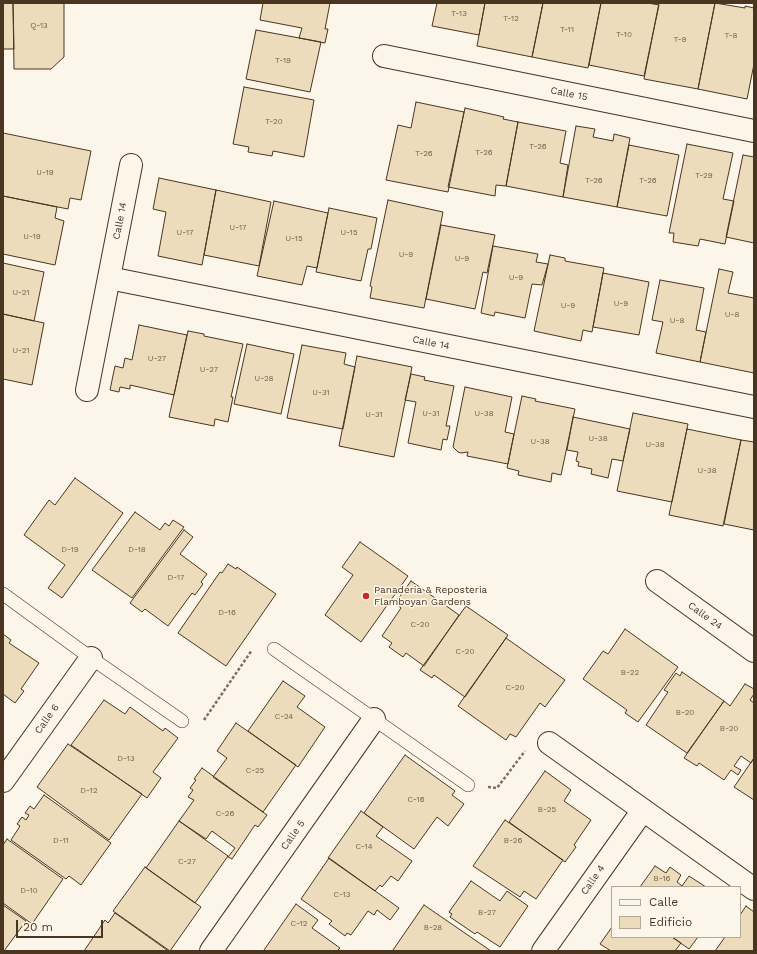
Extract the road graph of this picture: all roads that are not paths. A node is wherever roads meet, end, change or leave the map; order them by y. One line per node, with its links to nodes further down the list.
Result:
1 (384, 56): 2 (street, Calle 15)
2 (754, 131)
3 (131, 165): 4 (street, Calle 14)
4 (109, 278): 5 (street, Calle 14); 6 (street, Calle 14)
5 (87, 390)
6 (754, 407)
7 (657, 580): 10 (street, Calle 24)
8 (3, 594): 11 (lane)
9 (274, 649): 12 (lane)
10 (754, 652)
11 (91, 658): 13 (lane); 15 (street, Calle 6)
12 (374, 719): 16 (lane); 19 (street, Calle 5)
13 (182, 721)
14 (549, 743): 17 (street)
15 (3, 781)
16 (468, 785)
17 (643, 810): 18 (street); 20 (street, Calle 4)
18 (754, 889)
19 (211, 951)
20 (543, 951)

